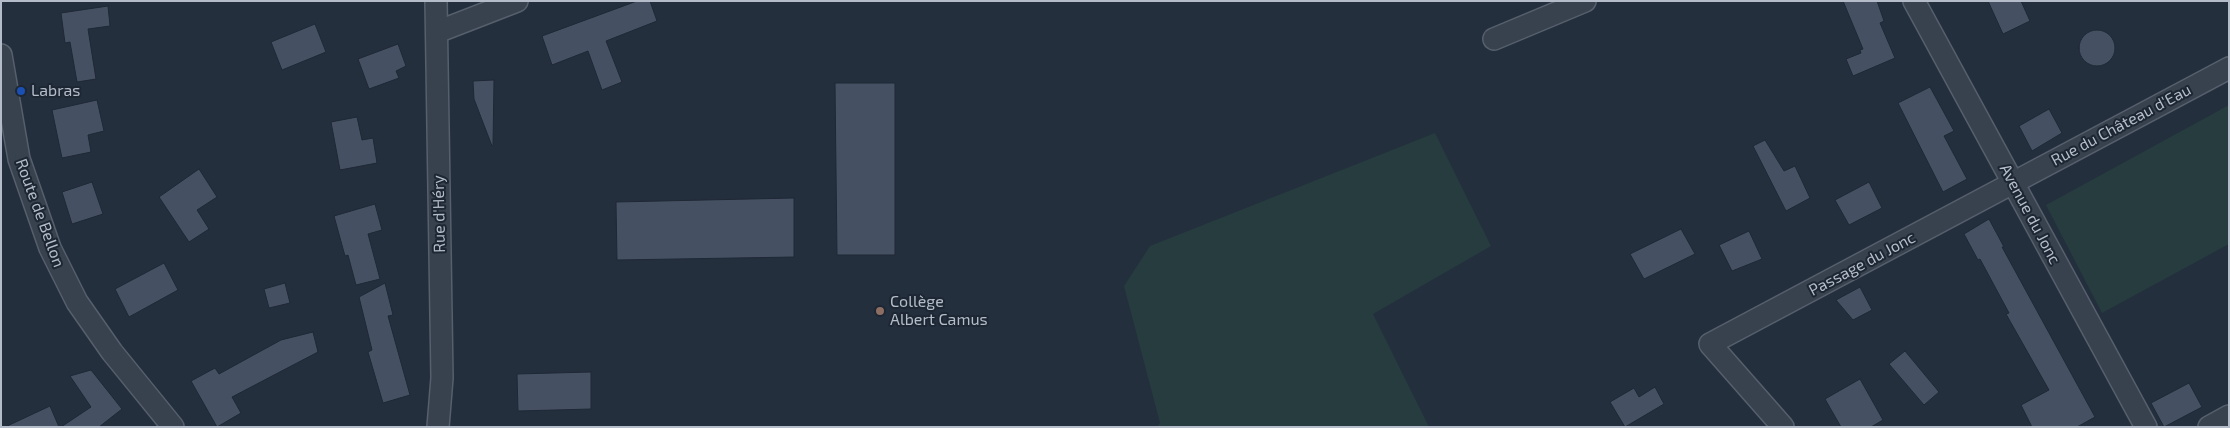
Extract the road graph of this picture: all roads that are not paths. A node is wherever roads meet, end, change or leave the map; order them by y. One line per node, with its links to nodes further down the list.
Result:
1 (436, 1): 5 (street, Rue d'Héry)
2 (517, 1): 5 (street)
3 (1585, 1): 6 (street)
4 (1914, 1): 9 (street, Avenue du Jonc)
5 (437, 32): 12 (street, Rue d'Héry)
6 (1494, 39)
7 (1, 55): 11 (street, Route de Bellon)
8 (2229, 68): 9 (street, Rue du Château d'Eau)
9 (2013, 183): 13 (street, Passage du Jonc); 14 (street, Avenue du Jonc)
10 (2229, 416): 15 (street)
11 (173, 427)
12 (438, 427)
13 (1783, 427)
14 (2146, 427)
15 (2209, 427)

